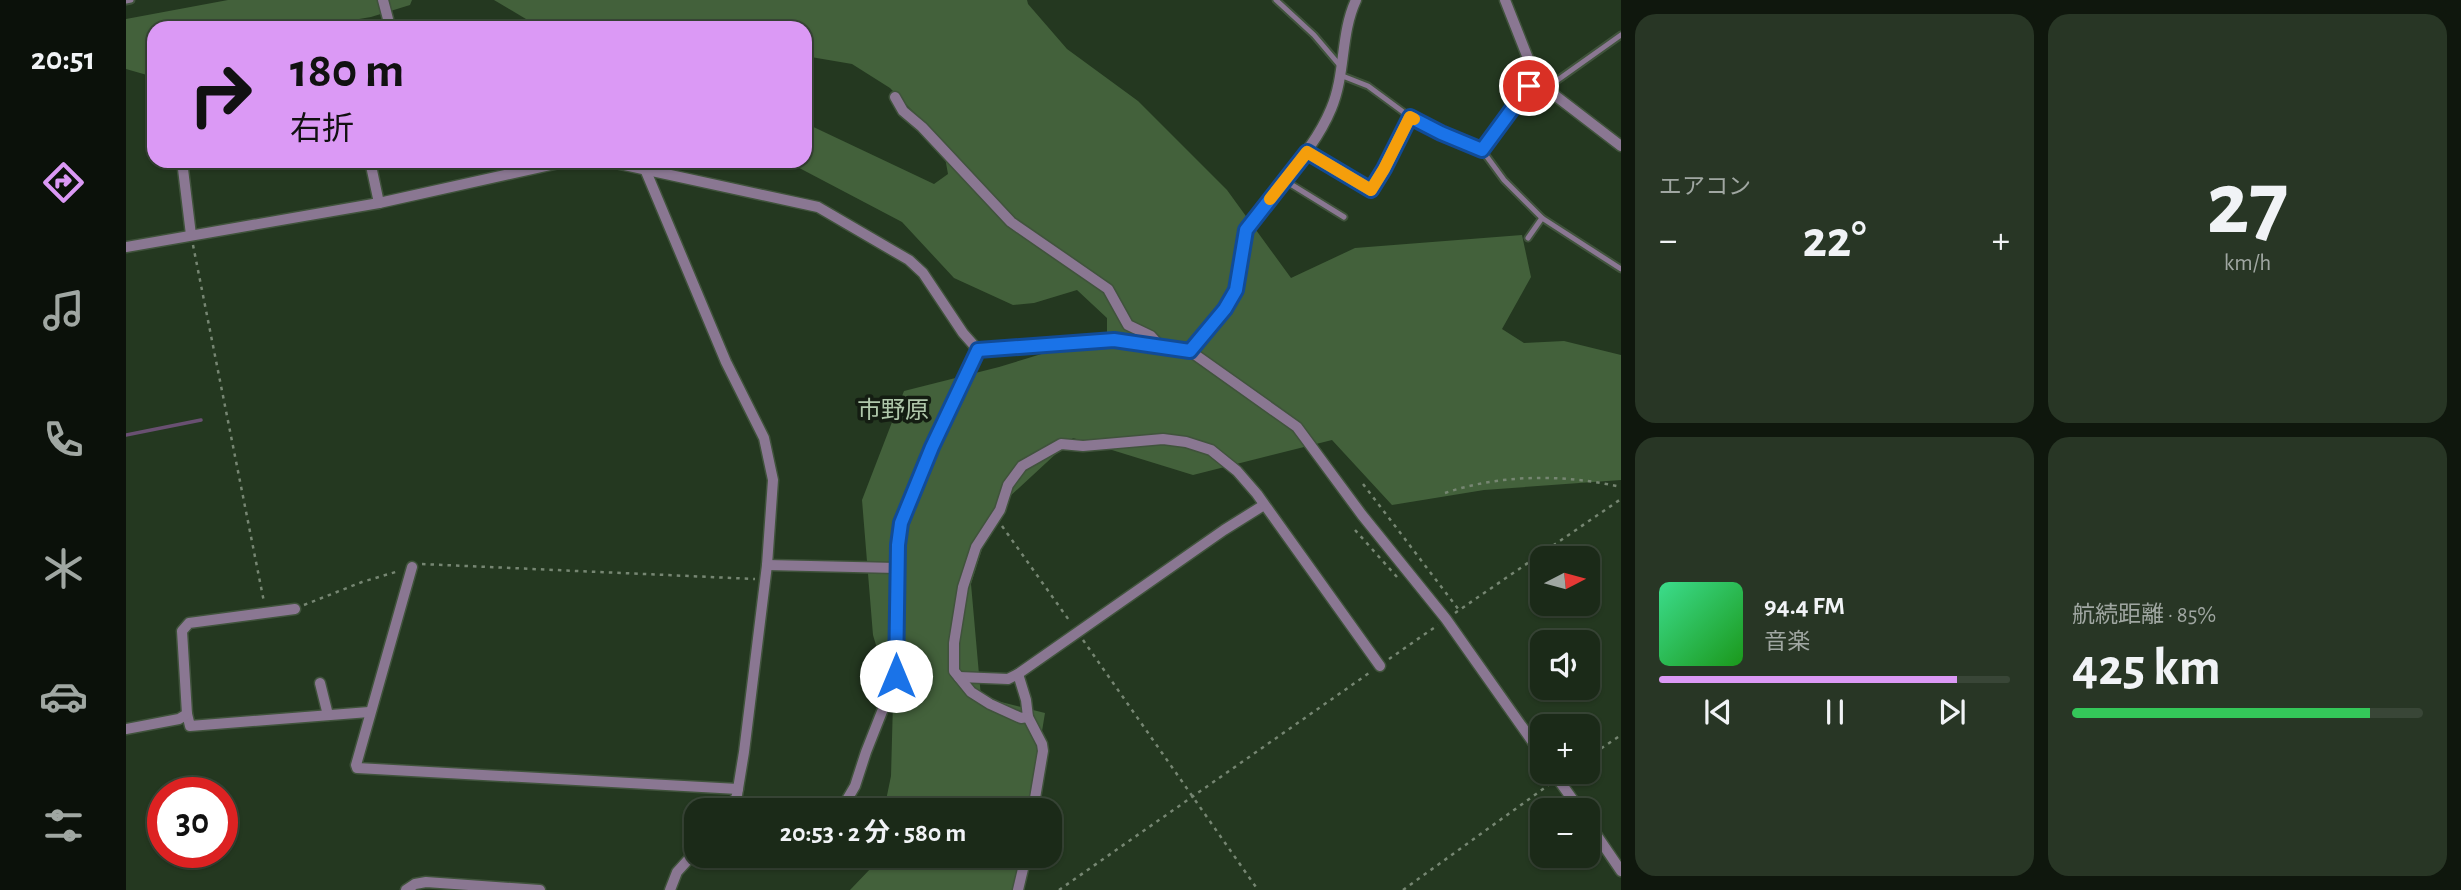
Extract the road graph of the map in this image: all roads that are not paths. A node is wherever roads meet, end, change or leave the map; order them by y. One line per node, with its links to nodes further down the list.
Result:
1 (131, 0): 6 (lane)
2 (383, 0): 7 (street)
3 (1276, 0): 9 (lane)
4 (1356, 0): 9 (street)
5 (1505, 0): 10 (street)
6 (126, 1)
7 (388, 21)
8 (1621, 35): 11 (lane)
9 (1341, 72): 13 (lane); 16 (street)
10 (1537, 78): 11 (street); 15 (lane)
11 (1548, 90): 14 (street)
12 (895, 97): 30 (street)
13 (1410, 117): 15 (lane); 16 (lane)
14 (1621, 146)
15 (1482, 150): 25 (lane)
16 (1307, 152): 22 (street)
17 (372, 168): 23 (street)
18 (536, 168): 23 (street)
19 (640, 168): 21 (street)
20 (183, 169): 26 (street)
21 (645, 169): 31 (street); 34 (street)
22 (1284, 180): 24 (lane); 32 (street)
23 (379, 203): 26 (street)
24 (1344, 217)
25 (1542, 218): 27 (lane); 29 (lane)
26 (191, 234): 28 (street)
27 (1528, 238)
28 (126, 247)
29 (1621, 269)
30 (1160, 346): 31 (street); 32 (street)
31 (978, 350): 36 (street)
32 (1190, 351): 47 (street)
33 (1264, 505): 38 (street); 39 (street); 40 (street)
34 (767, 565): 36 (street); 48 (street)
35 (412, 567): 42 (street)
36 (897, 568): 50 (street)
37 (295, 609): 43 (street)
38 (1380, 666)
39 (1018, 674): 40 (street); 45 (street)
40 (959, 677): 45 (street)
41 (320, 683): 44 (street)
42 (369, 712): 44 (street); 48 (street)
43 (187, 714): 44 (street); 46 (street)
44 (328, 716)
45 (1028, 717): 51 (street)
46 (126, 729)
47 (1530, 738)
48 (738, 789): 49 (street)
49 (735, 798)
50 (848, 798)
51 (1035, 798)
52 (1600, 840): 55 (street)
53 (684, 864): 58 (street)
54 (1023, 868): 59 (street)
55 (1621, 871)
56 (406, 890): 57 (street)
57 (540, 890)
58 (670, 890)
59 (1017, 890)

